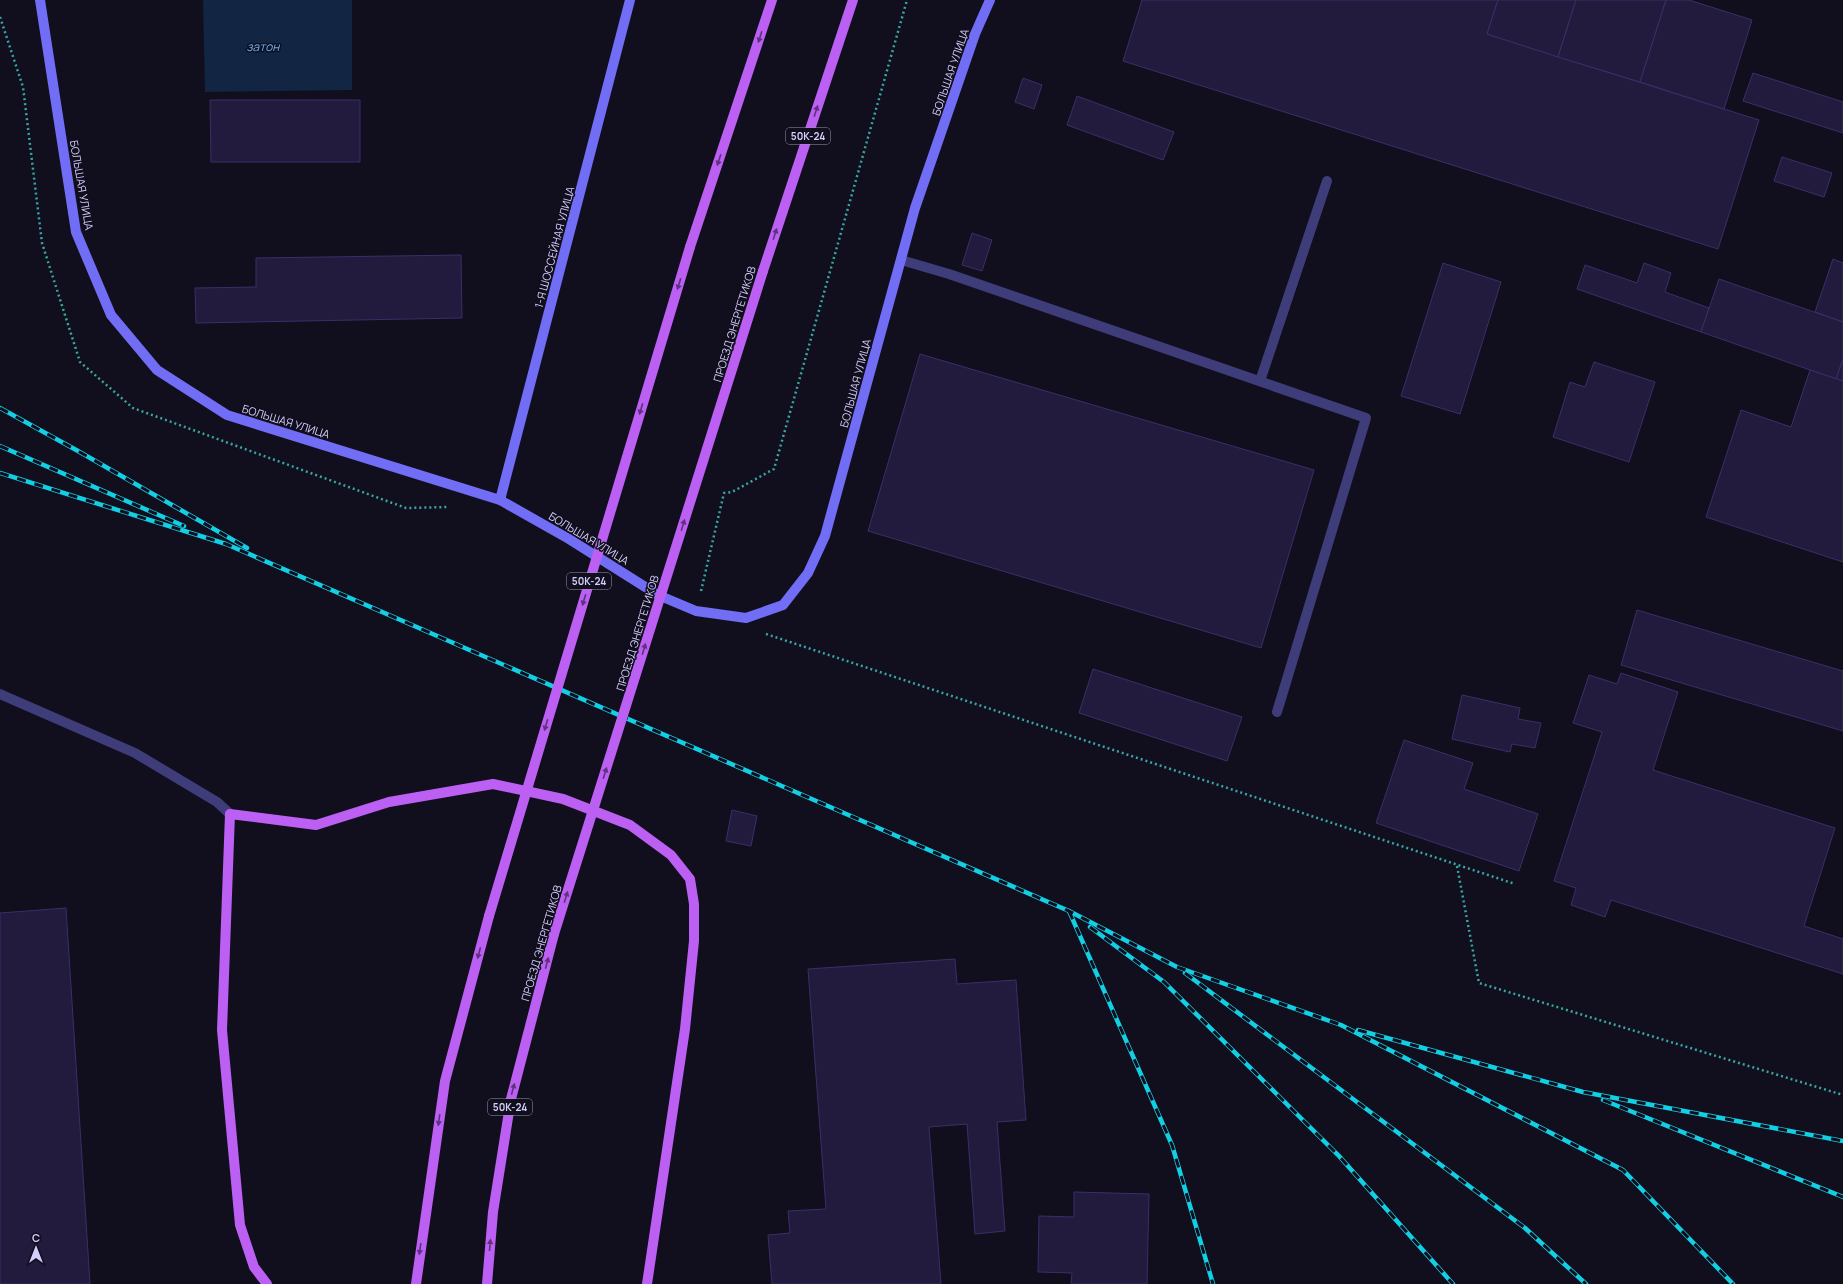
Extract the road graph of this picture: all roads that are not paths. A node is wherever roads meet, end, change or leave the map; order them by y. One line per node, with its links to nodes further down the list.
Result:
1 (40, 0): 9 (main road, БОЛЬШАЯ УЛИЦА)
2 (630, 0): 9 (main road, 1-Я ШОССЕЙНАЯ УЛИЦА)
3 (772, 0): 13 (main road, 50К-24, one-way to 13, bridge)
4 (853, 0): 15 (main road, ПРОЕЗД ЭНЕРГЕТИКОВ / 50К-24, one-way to 4, bridge)
5 (990, 0): 7 (main road, БОЛЬШАЯ УЛИЦА)
6 (1327, 181): 8 (street)
7 (901, 260): 8 (street); 9 (main road, БОЛЬШАЯ УЛИЦА)
8 (1260, 381): 11 (street)
9 (500, 500)
10 (0, 694): 12 (street)
11 (1278, 712)
12 (230, 814): 14 (main road); 16 (main road)
13 (413, 1282)
14 (267, 1284)
15 (486, 1284)
16 (647, 1284)

